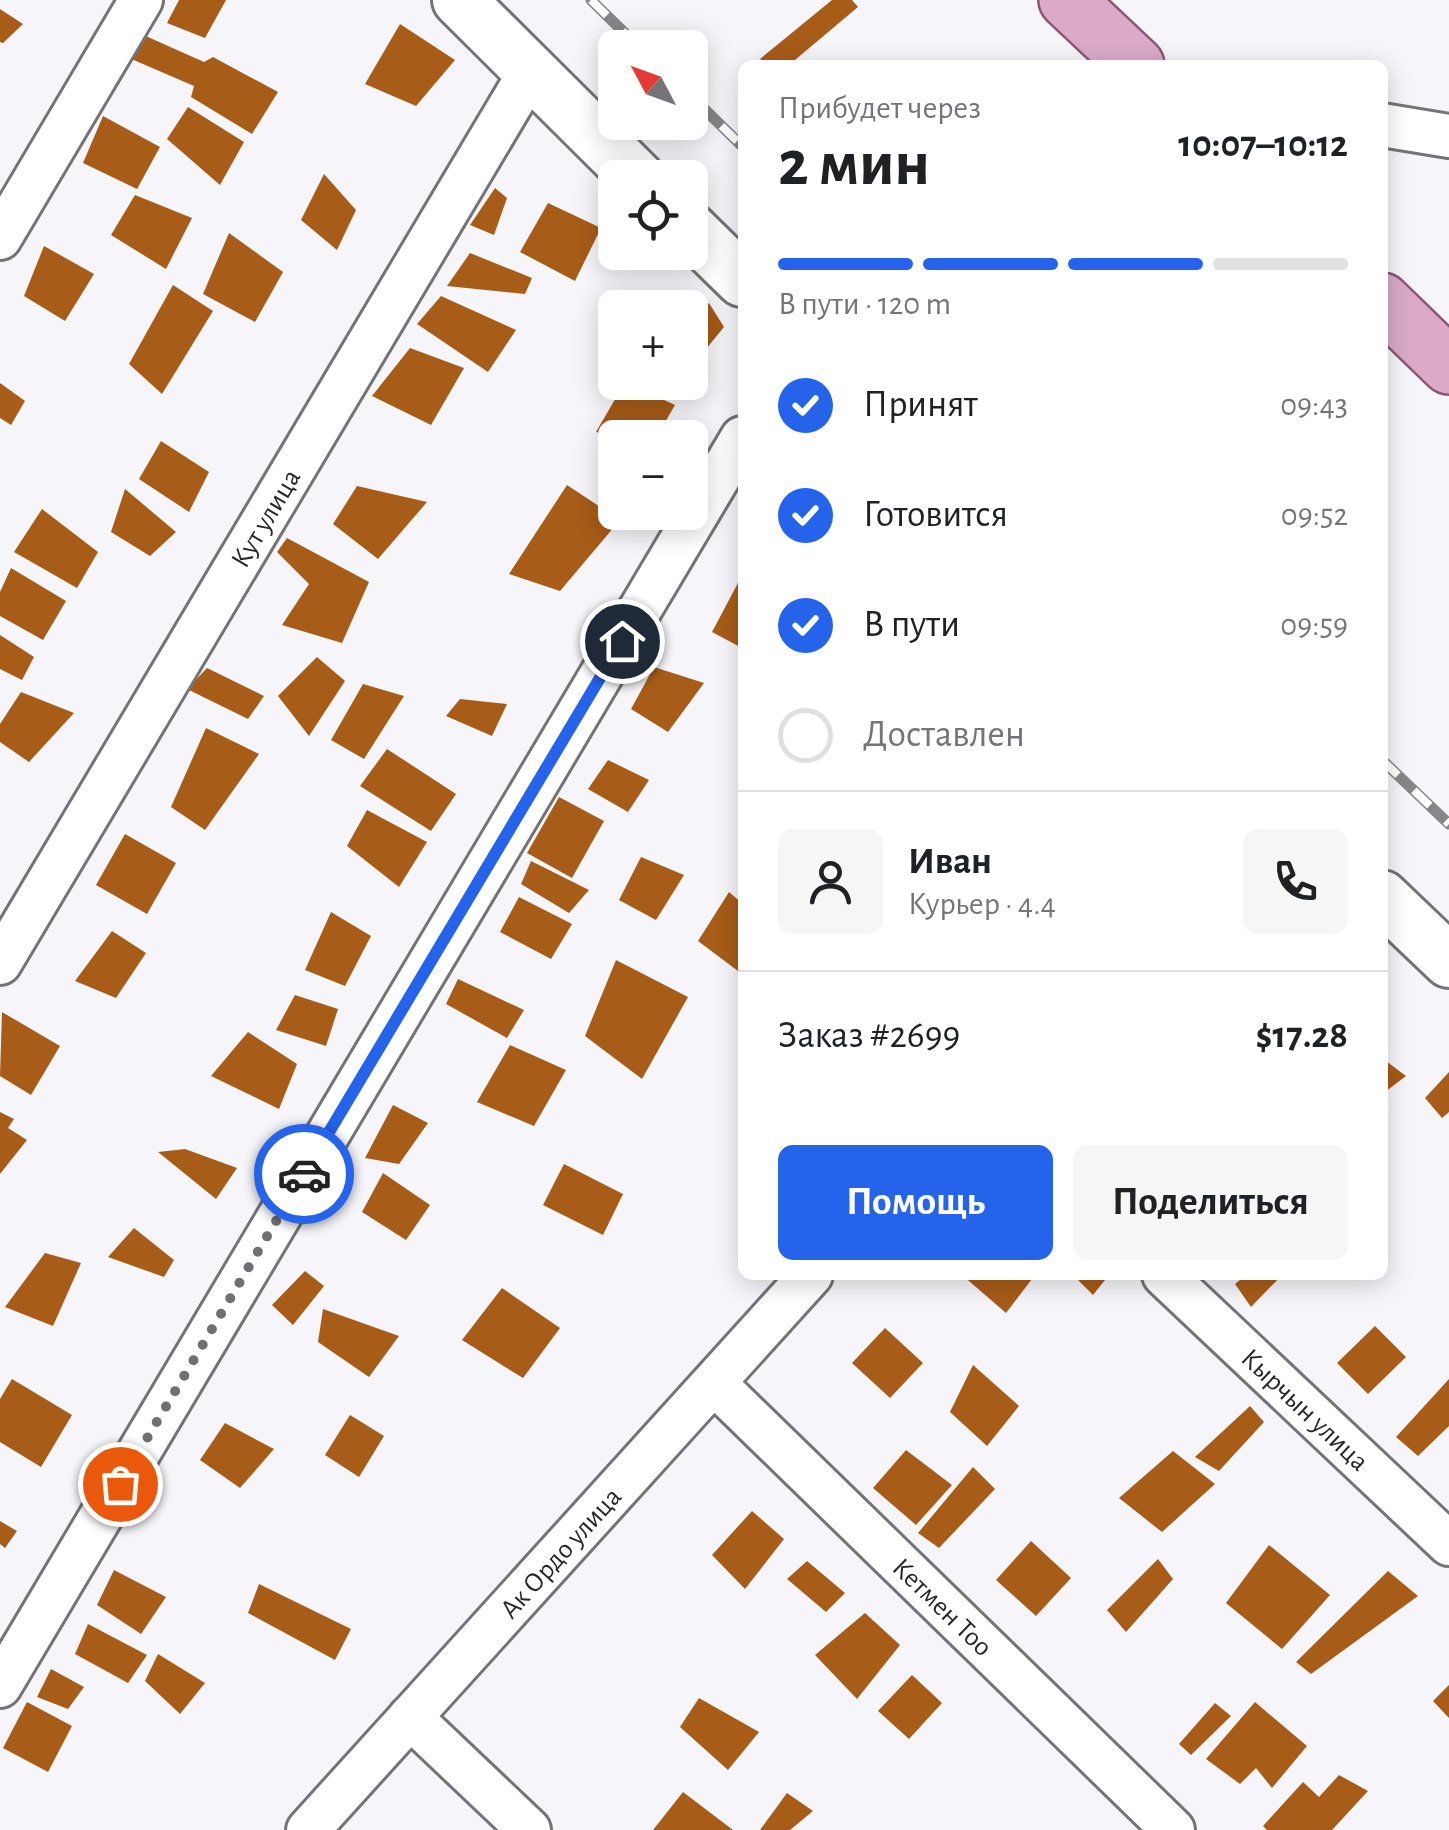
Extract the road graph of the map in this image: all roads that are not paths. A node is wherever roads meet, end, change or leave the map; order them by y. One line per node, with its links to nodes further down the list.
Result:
1 (140, 0): 9 (street)
2 (459, 0): 5 (street)
3 (1067, 0): 4 (main road)
4 (1131, 60)
5 (530, 72): 8 (street); 17 (street, Кут улица)
6 (1388, 126): 7 (street)
7 (1449, 136)
8 (620, 160)
9 (0, 238)
10 (708, 247): 11 (street)
11 (738, 276)
12 (1388, 308): 13 (main road)
13 (1449, 366)
14 (738, 445): 22 (street)
15 (1388, 903): 16 (street)
16 (1449, 961)
17 (0, 962)
18 (808, 1280): 20 (street, Ак Ордо улица)
19 (1169, 1280): 21 (street, Кырчын улица)
20 (714, 1384): 23 (street, Ак Ордо улица); 26 (street, Кетмен Тоо)
21 (1449, 1544)
22 (0, 1686)
23 (410, 1717): 24 (street, Ак Ордо улица); 25 (street)
24 (308, 1830)
25 (529, 1830)
26 (1174, 1830)

